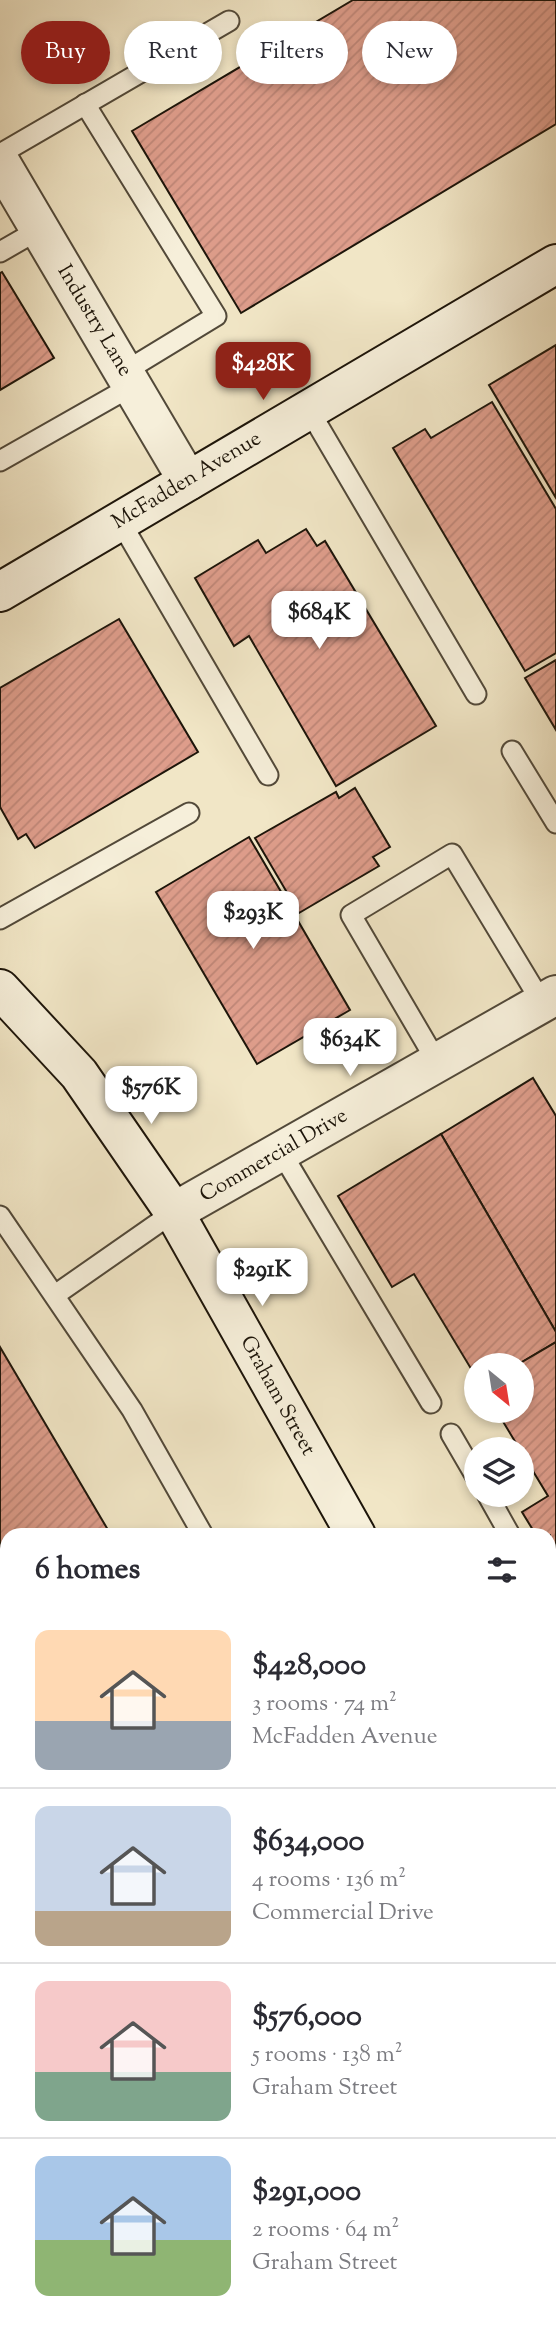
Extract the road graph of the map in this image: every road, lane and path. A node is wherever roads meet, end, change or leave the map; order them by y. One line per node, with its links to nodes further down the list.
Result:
1 (229, 21): 2 (lane)
2 (85, 104): 3 (lane); 8 (lane)
3 (0, 154)
4 (0, 162): 5 (street, Industry Lane)
5 (40, 229): 6 (lane); 8 (street, Industry Lane)
6 (0, 252)
7 (556, 264): 9 (street, McFadden Avenue)
8 (128, 379): 10 (lane); 11 (street, Industry Lane)
9 (309, 410): 11 (street, McFadden Avenue); 14 (lane)
10 (0, 461)
11 (188, 481): 12 (street, McFadden Avenue)
12 (120, 521): 13 (street, McFadden Avenue); 16 (lane)
13 (0, 592)
14 (476, 694)
15 (512, 751): 18 (lane)
16 (268, 775)
17 (189, 813): 19 (lane)
18 (556, 823)
19 (0, 919)
20 (0, 989): 24 (street, Graham Street)
21 (552, 998): 22 (street, Commercial Drive); 22 (lane)
22 (437, 1062): 23 (street, Commercial Drive)
23 (281, 1152): 24 (street, Commercial Drive); 27 (lane)
24 (174, 1212): 26 (lane); 32 (street, Graham Street)
25 (0, 1216): 26 (lane)
26 (55, 1295): 31 (lane)
27 (431, 1403)
28 (451, 1434): 29 (lane)
29 (464, 1456)
30 (494, 1507): 33 (lane)
31 (199, 1528)
32 (352, 1528)
33 (506, 1528)

